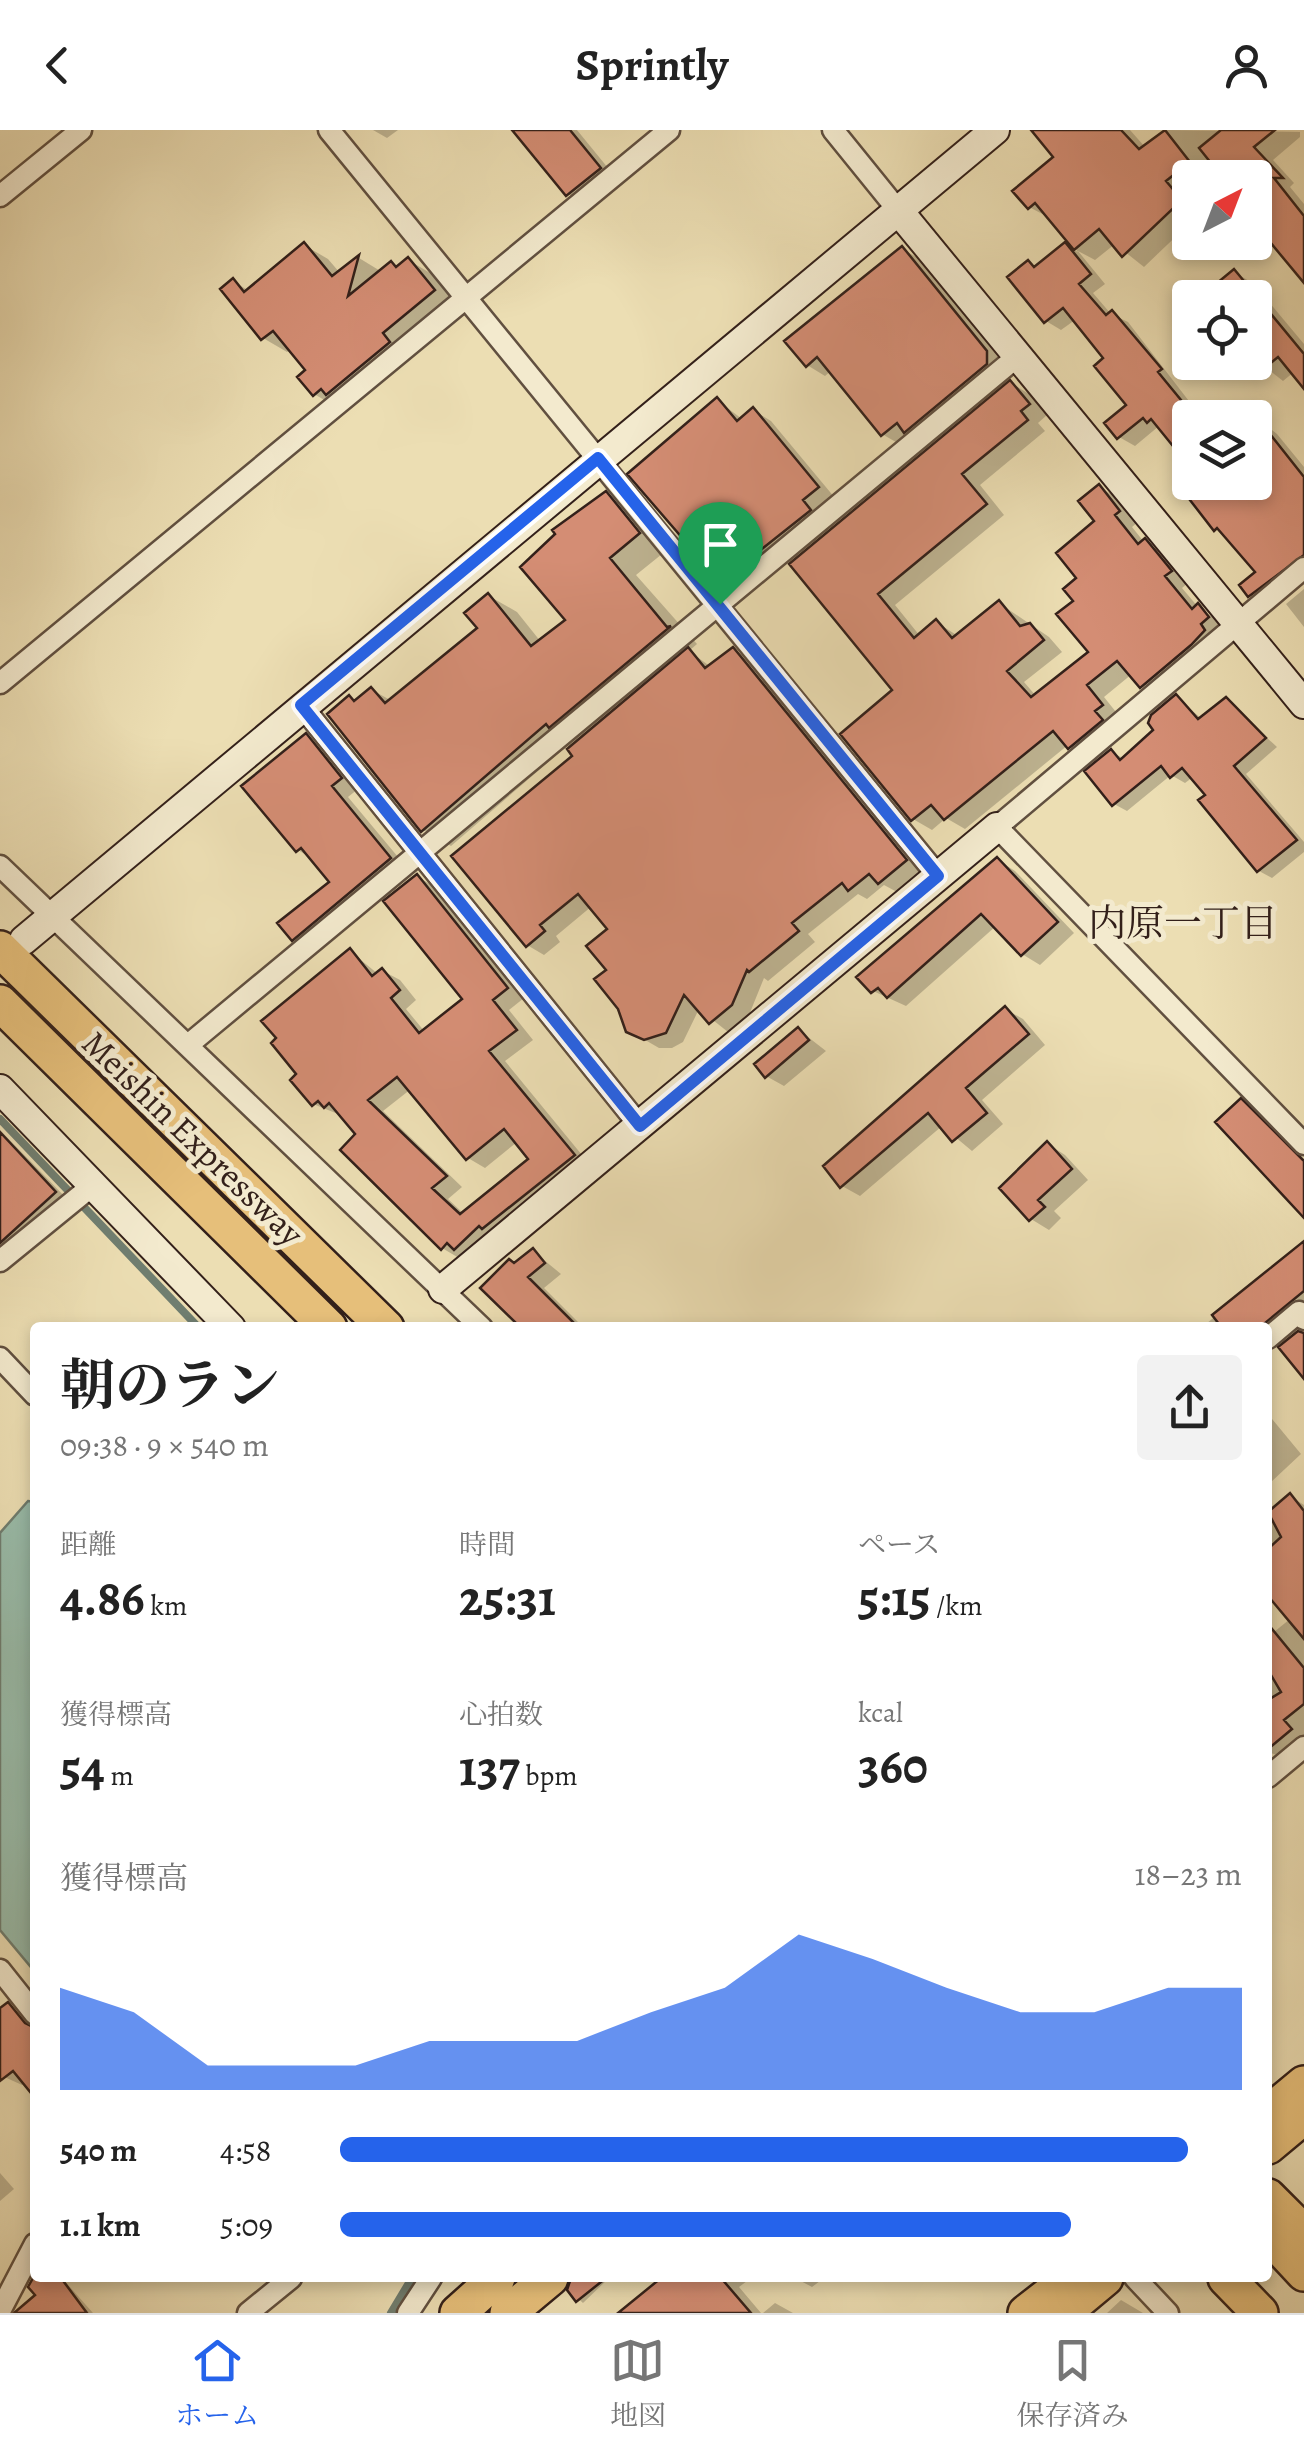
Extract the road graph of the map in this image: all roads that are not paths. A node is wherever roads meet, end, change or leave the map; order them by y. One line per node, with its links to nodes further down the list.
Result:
1 (81, 130): 6 (street)
2 (329, 130): 8 (street)
3 (669, 130): 8 (street)
4 (833, 130): 7 (street)
5 (995, 130): 7 (street)
6 (0, 196)
7 (898, 209): 9 (street); 10 (street)
8 (467, 298): 10 (street); 14 (street)
9 (1018, 356): 12 (street); 13 (street)
10 (598, 458): 12 (street); 16 (street)
11 (1304, 568): 13 (street)
12 (720, 604): 18 (street); 20 (street)
13 (1239, 625): 15 (street); 17 (street)
14 (0, 683)
15 (1304, 704)
16 (301, 705): 18 (street); 21 (street)
17 (997, 827): 20 (street); 28 (street)
18 (420, 853): 24 (street); 27 (street)
19 (0, 866): 21 (street)
20 (938, 876): 27 (street)
21 (50, 915): 22 (street); 24 (street)
22 (12, 944): 36 (highway, Meishin Expressway)
23 (0, 1003): 25 (highway, Meishin Expressway)
24 (188, 1045): 31 (street)
25 (84, 1085): 34 (highway); 35 (highway, Meishin Expressway)
26 (0, 1090): 29 (street)
27 (640, 1126): 31 (street)
28 (1304, 1144)
29 (82, 1194): 30 (street); 33 (street)
30 (0, 1262)
31 (442, 1289): 37 (street)
32 (1302, 1313): 38 (street)
33 (224, 1322)
34 (306, 1322)
35 (323, 1322)
36 (380, 1322)
37 (476, 1322)
38 (1272, 1335)
39 (0, 1358): 40 (street)
40 (30, 1389)
41 (1304, 1747): 42 (street)
42 (1272, 1774)
43 (0, 1970): 44 (street)
44 (30, 2008)
45 (1287, 2104): 46 (highway)
46 (1272, 2137)
47 (1272, 2213): 49 (highway)
48 (1272, 2216): 51 (highway)
49 (1304, 2233)
50 (30, 2253): 61 (street)
51 (1304, 2273)
52 (285, 2282): 62 (street)
53 (428, 2282): 63 (street)
54 (493, 2282): 64 (highway)
55 (545, 2282): 65 (highway)
56 (1066, 2282): 66 (highway)
57 (1100, 2282): 67 (highway)
58 (1140, 2282): 68 (street)
59 (1230, 2282): 69 (highway)
60 (1258, 2282): 70 (highway)
61 (0, 2310)
62 (248, 2313)
63 (408, 2313)
64 (458, 2313)
65 (508, 2313)
66 (1026, 2313)
67 (1063, 2313)
68 (1168, 2313)
69 (1260, 2313)
70 (1286, 2313)

